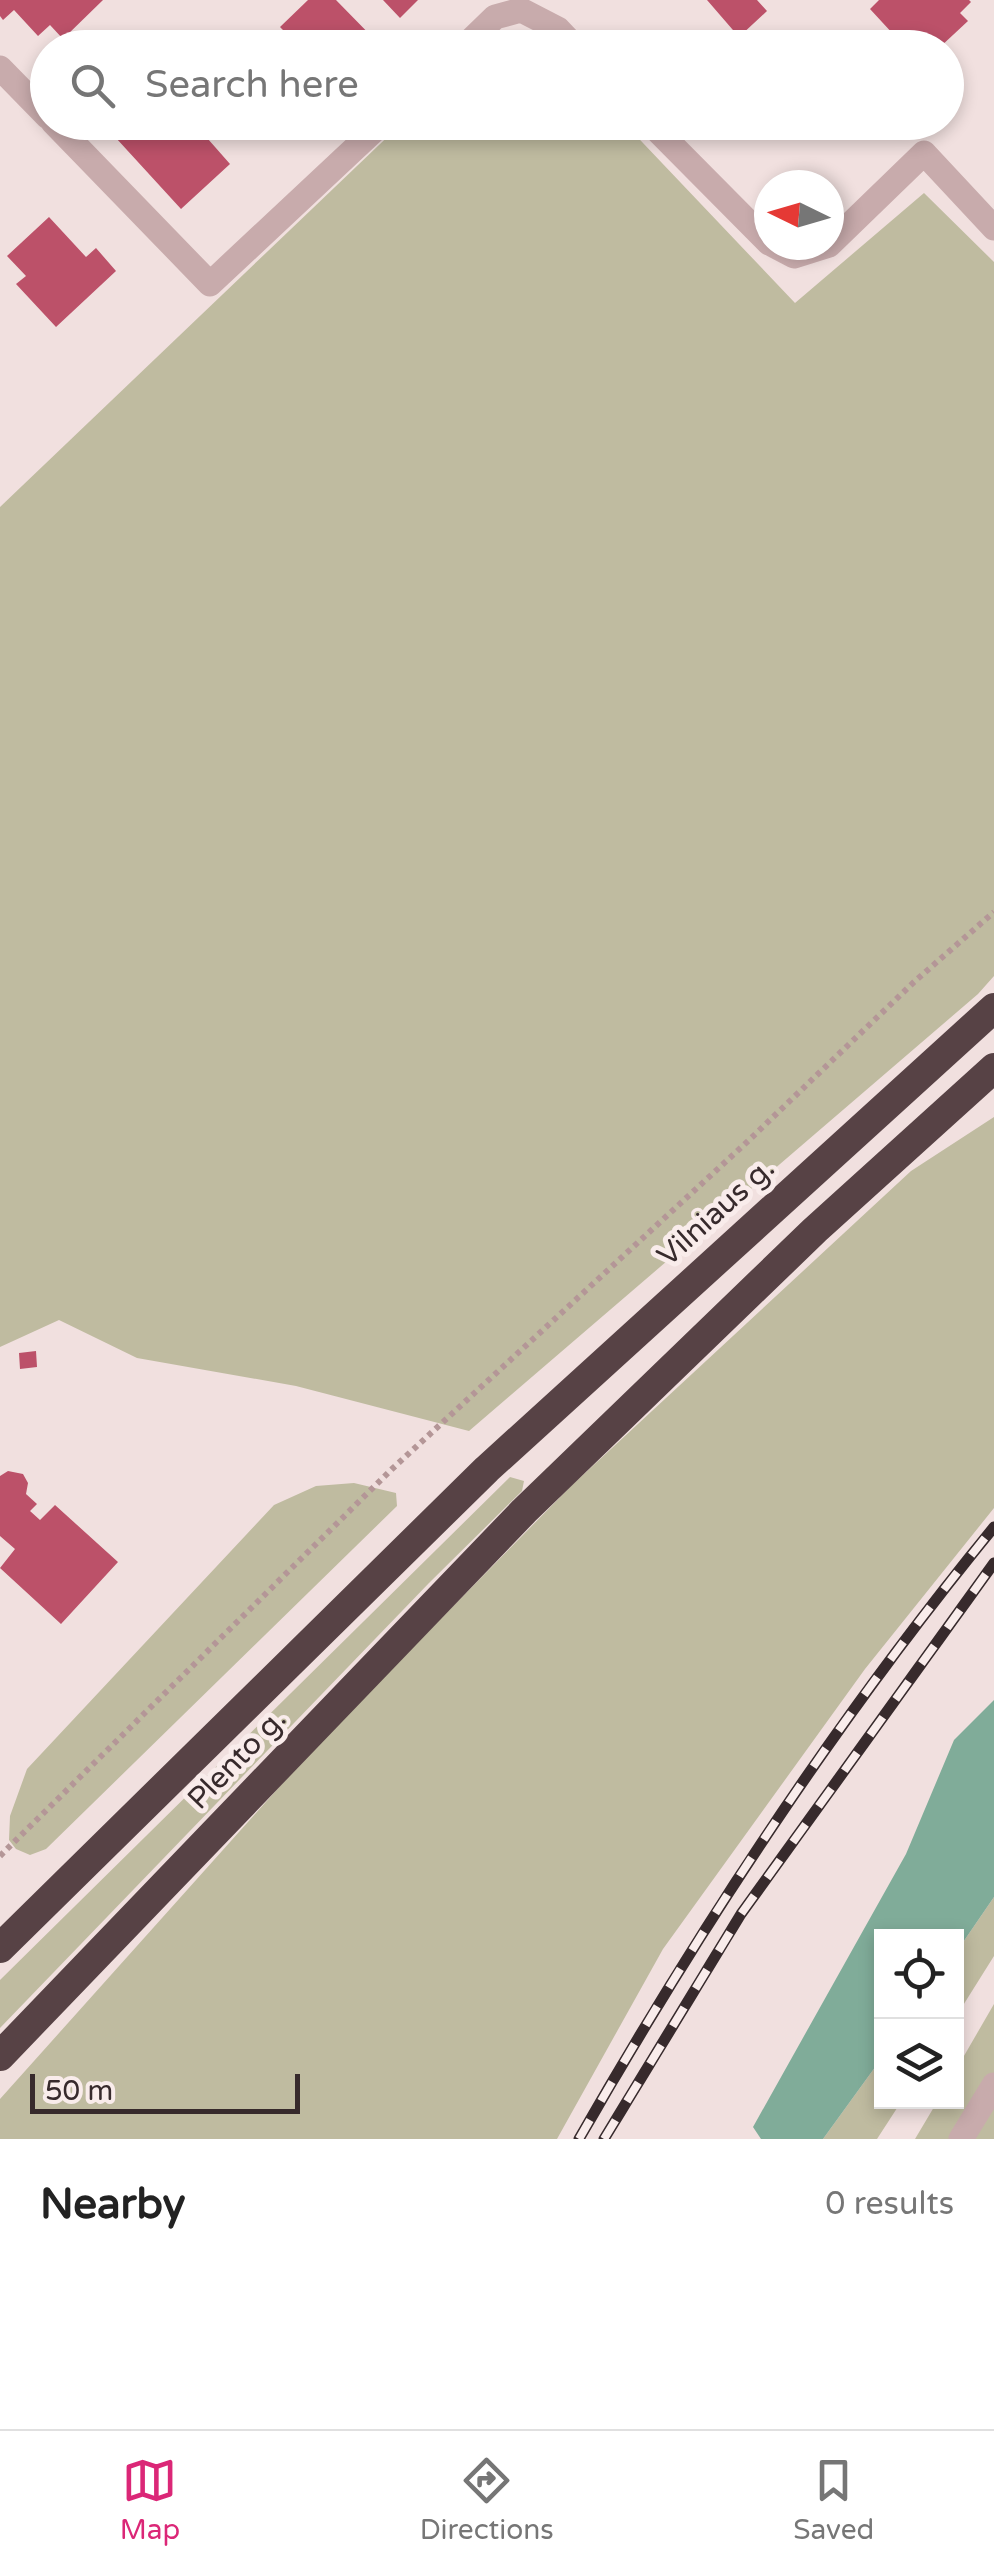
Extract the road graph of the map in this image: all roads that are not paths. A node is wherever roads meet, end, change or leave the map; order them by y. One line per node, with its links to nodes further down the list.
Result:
1 (482, 30): 2 (street)
2 (559, 30)
3 (0, 68): 4 (street)
4 (30, 99)
5 (70, 140): 6 (street)
6 (364, 140)
7 (667, 140): 8 (street)
8 (754, 227)
9 (994, 228): 10 (street)
10 (844, 231)
11 (994, 1008): 13 (highway, Vilniaus g.)
12 (994, 1068): 15 (highway, Plento g.)
13 (487, 1468): 14 (highway, Plento g.)
14 (0, 1948)
15 (0, 2056)
16 (994, 2086): 17 (street)
17 (961, 2139)

